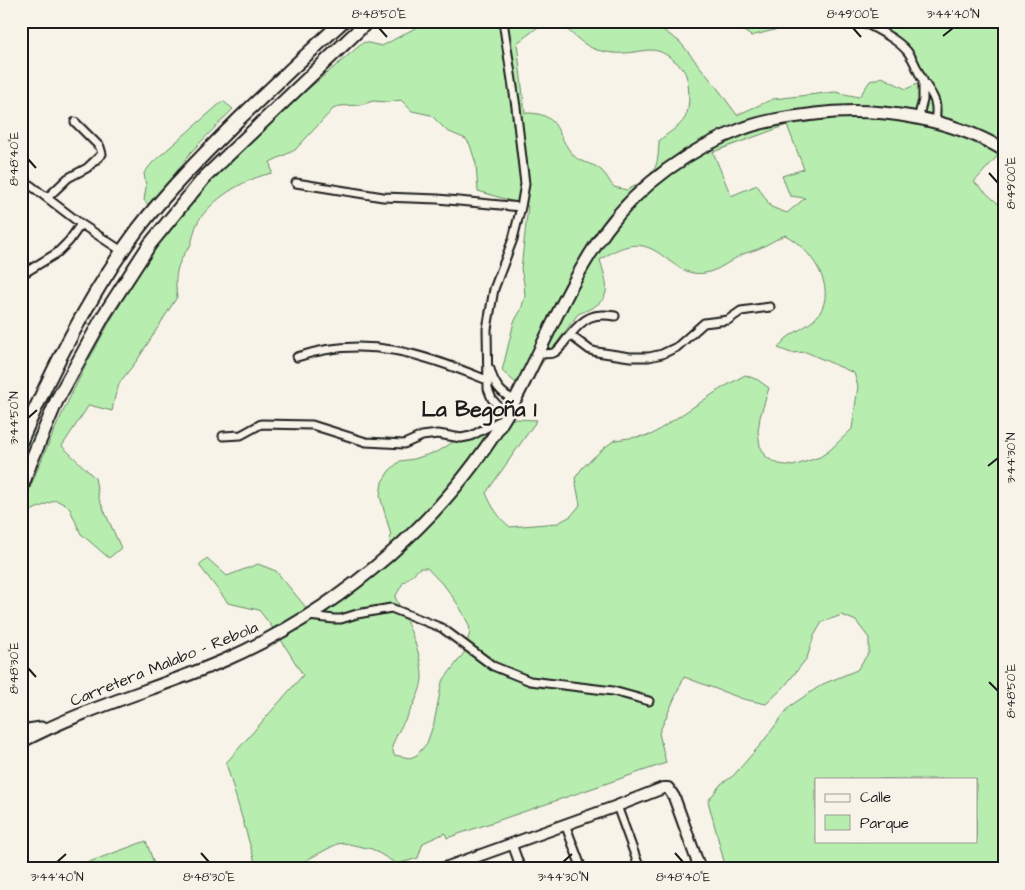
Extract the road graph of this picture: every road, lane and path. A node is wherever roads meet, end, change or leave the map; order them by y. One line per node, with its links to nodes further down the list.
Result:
1 (343, 21): 15 (highway)
2 (368, 21): 28 (highway)
3 (503, 21): 13 (street)
4 (862, 21): 5 (street)
5 (923, 80): 6 (street); 8 (street)
6 (918, 119): 8 (main road, Carretera Malabo - Rebola); 20 (main road, Carretera Malabo - Rebola)
7 (75, 122): 12 (street)
8 (935, 122): 9 (main road, Carretera Malabo - Rebola)
9 (1004, 150)
10 (21, 178): 12 (street)
11 (296, 183): 13 (street)
12 (47, 198): 14 (street)
13 (521, 207): 22 (street)
14 (81, 224): 15 (street); 16 (street)
15 (122, 251): 27 (highway)
16 (21, 274)
17 (770, 307): 19 (street)
18 (615, 316): 19 (street)
19 (570, 335): 20 (street)
20 (537, 353): 24 (main road, Carretera Malabo - Rebola)
21 (297, 357): 23 (street)
22 (488, 364): 23 (street); 24 (street)
23 (487, 380): 25 (street)
24 (514, 400): 25 (main road, Carretera Malabo - Rebola)
25 (505, 417): 26 (street); 29 (main road, Carretera Malabo - Rebola)
26 (223, 436)
27 (21, 441)
28 (21, 490)
29 (309, 616): 30 (street); 31 (main road, Carretera Malabo - Rebola)
30 (649, 701)
31 (50, 726): 32 (main road, Carretera Malabo - Rebola); 33 (main road, Carretera Malabo - Rebola)
32 (21, 731)
33 (21, 742)
34 (617, 806): 35 (street); 41 (street); 42 (street)
35 (565, 824): 36 (street); 40 (street)
36 (512, 844): 37 (street); 39 (street)
37 (460, 866): 38 (street)
38 (442, 869)
39 (521, 869)
40 (582, 869)
41 (640, 869)
42 (700, 869)

